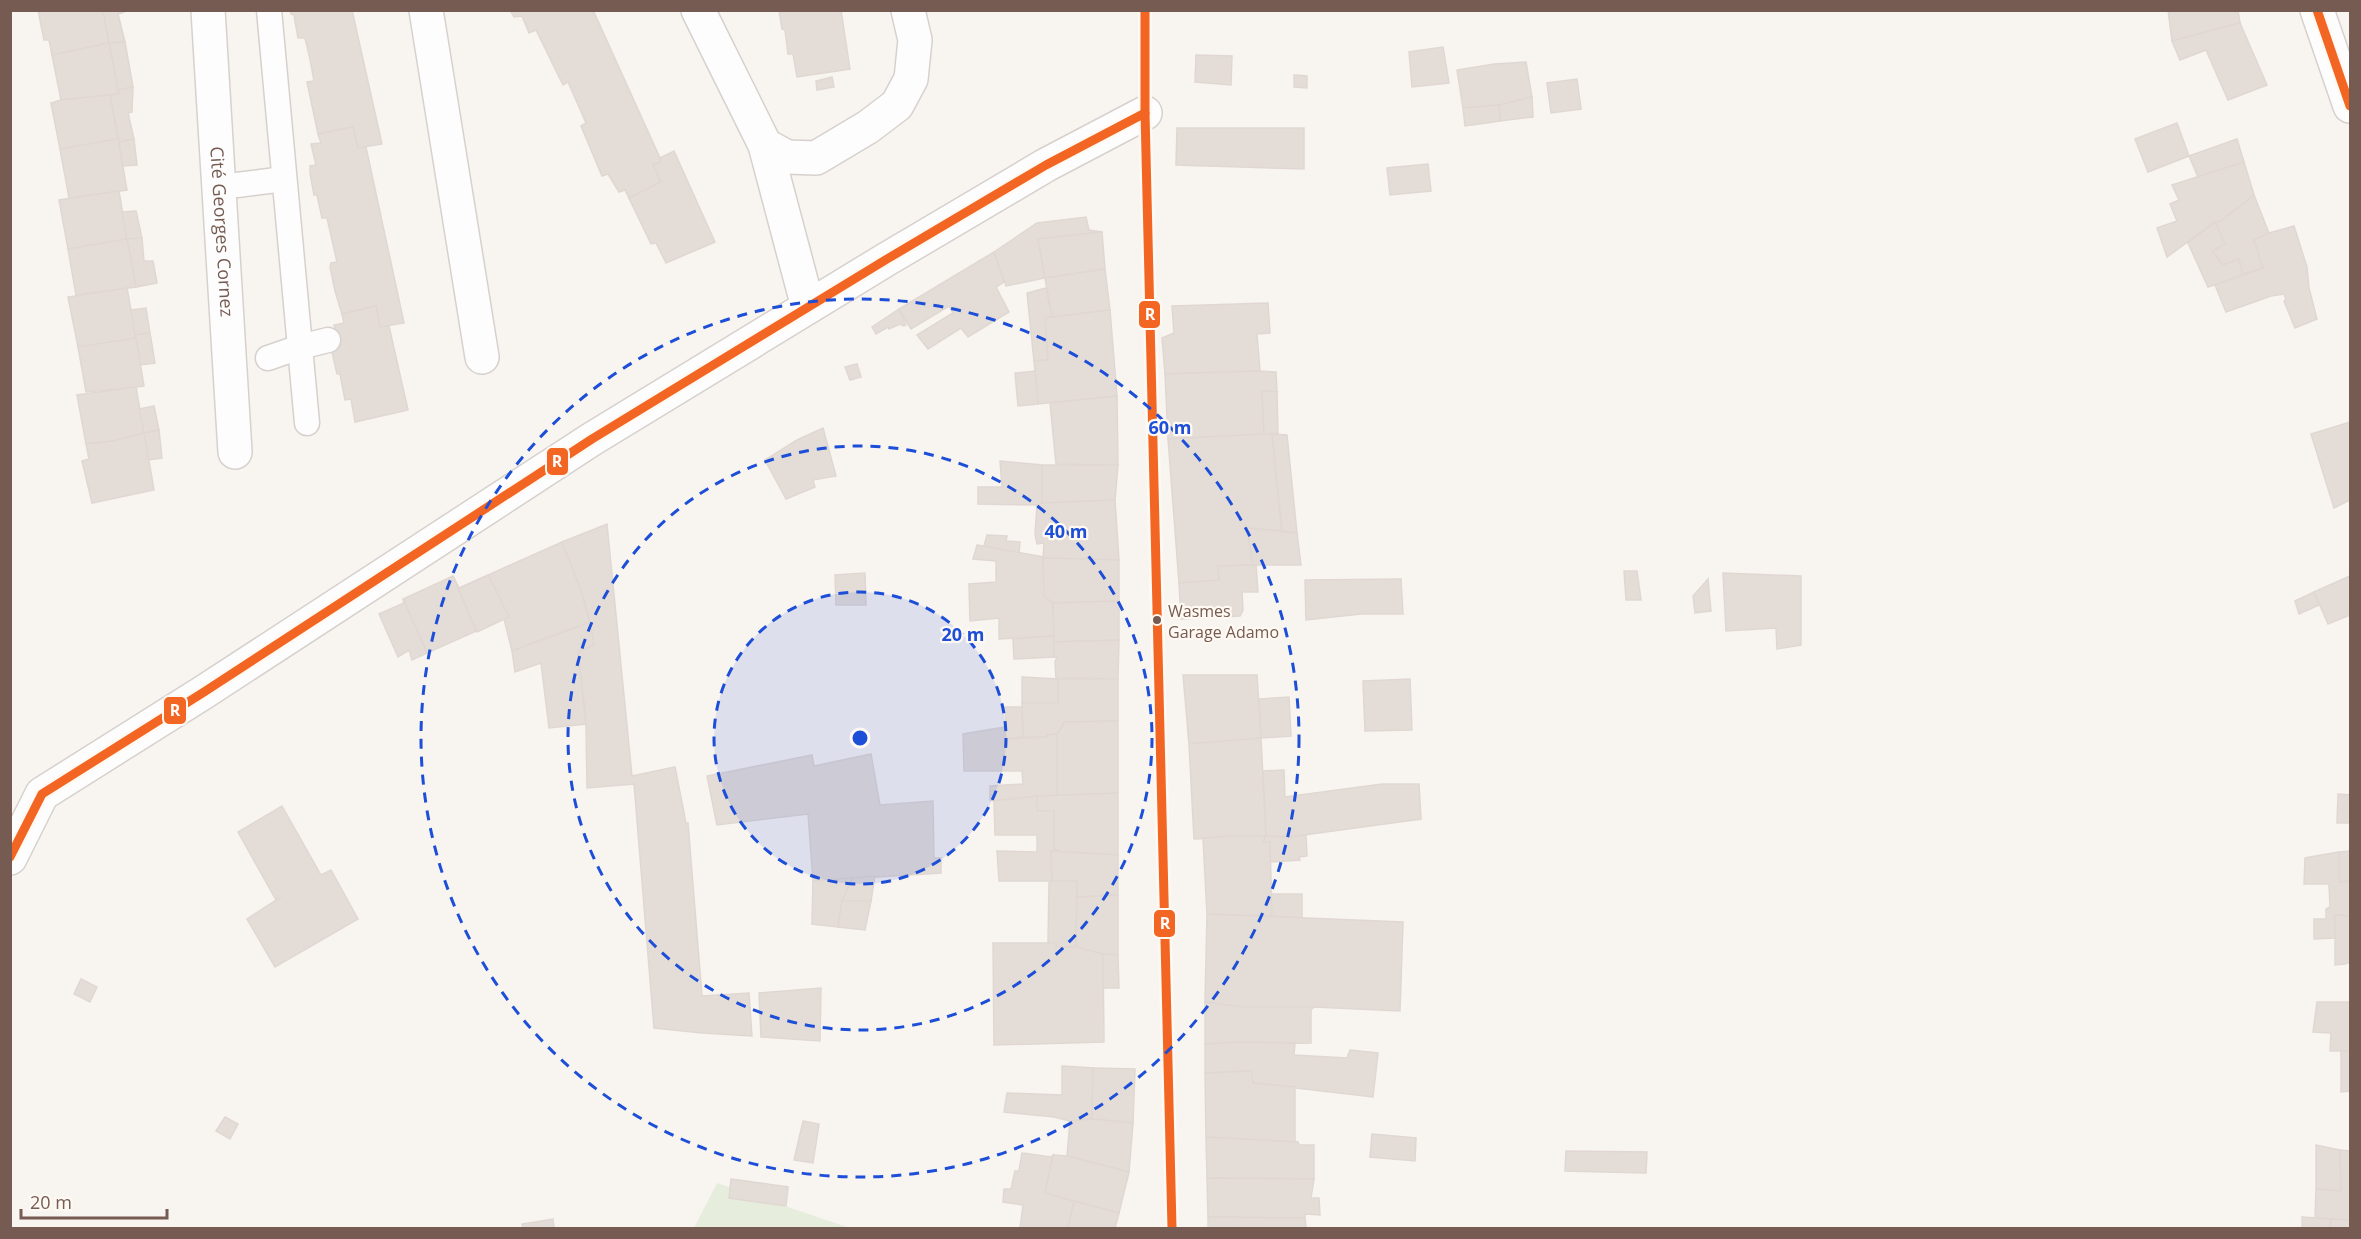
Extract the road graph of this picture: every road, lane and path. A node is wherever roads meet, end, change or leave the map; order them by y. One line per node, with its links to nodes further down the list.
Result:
1 (208, 10): 18 (street, Cité Georges Cornez)
2 (269, 10): 10 (lane)
3 (426, 10): 15 (street)
4 (698, 10): 9 (street)
5 (908, 10): 9 (street)
6 (2317, 10): 7 (street)
7 (2350, 106)
8 (1145, 112): 12 (street)
9 (765, 145): 12 (street)
10 (289, 167): 11 (lane); 14 (lane)
11 (237, 185)
12 (808, 307): 19 (street)
13 (328, 340): 14 (lane)
14 (300, 347): 16 (lane); 17 (lane)
15 (482, 357)
16 (268, 358)
17 (307, 423)
18 (235, 452)
19 (10, 858)

